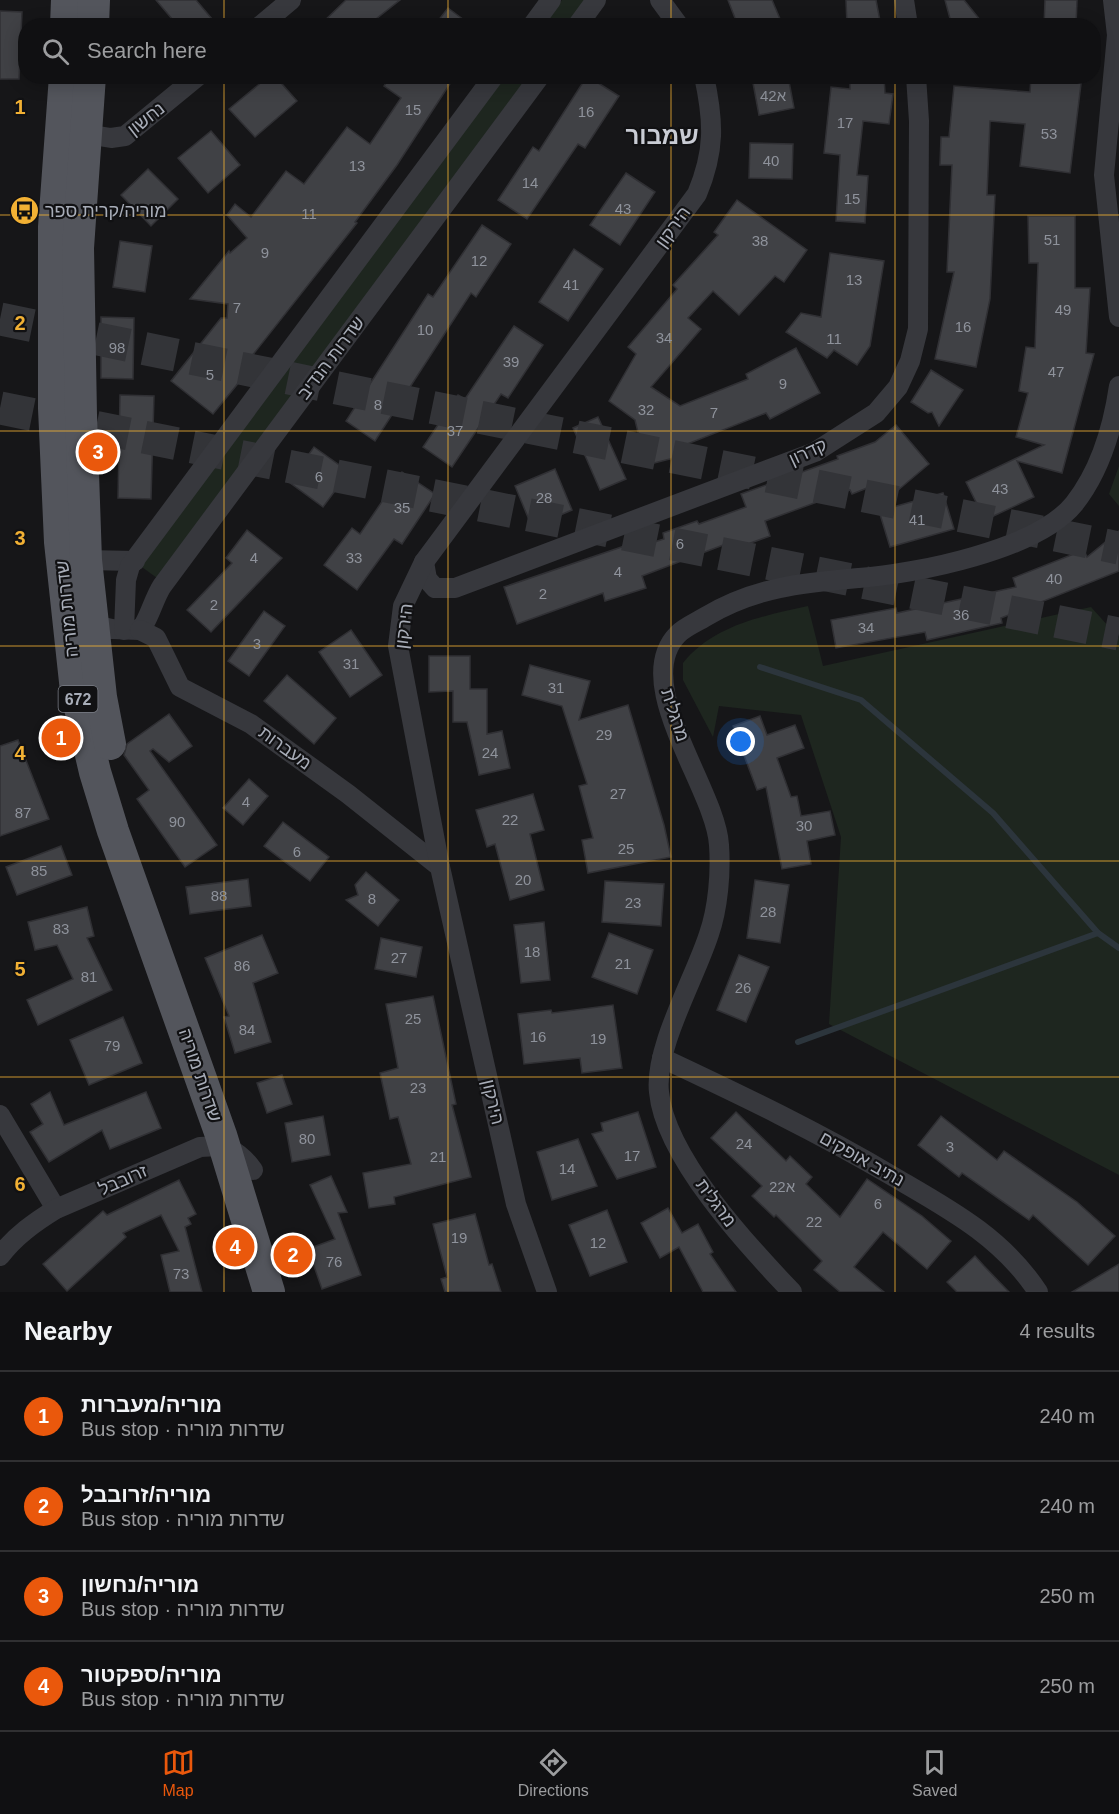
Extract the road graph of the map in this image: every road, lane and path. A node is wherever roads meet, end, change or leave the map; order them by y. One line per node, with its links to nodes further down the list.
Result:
1 (67, 0): 9 (main road)
2 (94, 0): 10 (main road)
3 (291, 0): 11 (street)
4 (551, 0): 12 (street)
5 (596, 0): 13 (street)
6 (660, 0): 14 (street)
7 (903, 0): 15 (street)
8 (1113, 0): 24 (street)
9 (66, 18)
10 (93, 18)
11 (270, 18)
12 (538, 18)
13 (584, 18)
14 (673, 18)
15 (906, 18)
16 (64, 84): 29 (main road, שדרות מוריה / 672)
17 (89, 84): 23 (main road, שדרות מוריה / 672)
18 (188, 84): 23 (street, נחשון)
19 (488, 84): 27 (street, שדרות הנדיב)
20 (534, 84): 30 (street, שדרות הנדיב)
21 (706, 84): 28 (street, הירקון)
22 (916, 84): 28 (street, קדרון)
23 (86, 134): 26 (main road, שדרות מוריה / 672)
24 (1119, 317)
25 (1119, 386): 32 (street, מרגלית)
26 (87, 560): 27 (street); 30 (main road, שדרות מוריה / 672)
27 (135, 561): 30 (street, שדרות הנדיב)
28 (424, 562): 31 (street, הירקון)
29 (67, 597): 30 (street); 34 (main road, שדרות מוריה / 672)
30 (119, 629): 31 (street, מעברות); 35 (main road, שדרות מוריה / 672)
31 (440, 867): 40 (street, הירקון)
32 (662, 1058): 41 (street, מרגלית); 42 (street, נתיב אופקים)
33 (0, 1115): 36 (street)
34 (213, 1137): 35 (street); 36 (street, זרובבל); 38 (main road, שדרות מוריה / 672)
35 (253, 1170): 39 (main road, שדרות מוריה / 672)
36 (56, 1209): 37 (street, זרובבל)
37 (0, 1256)
38 (269, 1292)
39 (290, 1292)
40 (547, 1292)
41 (792, 1292)
42 (1038, 1292)

